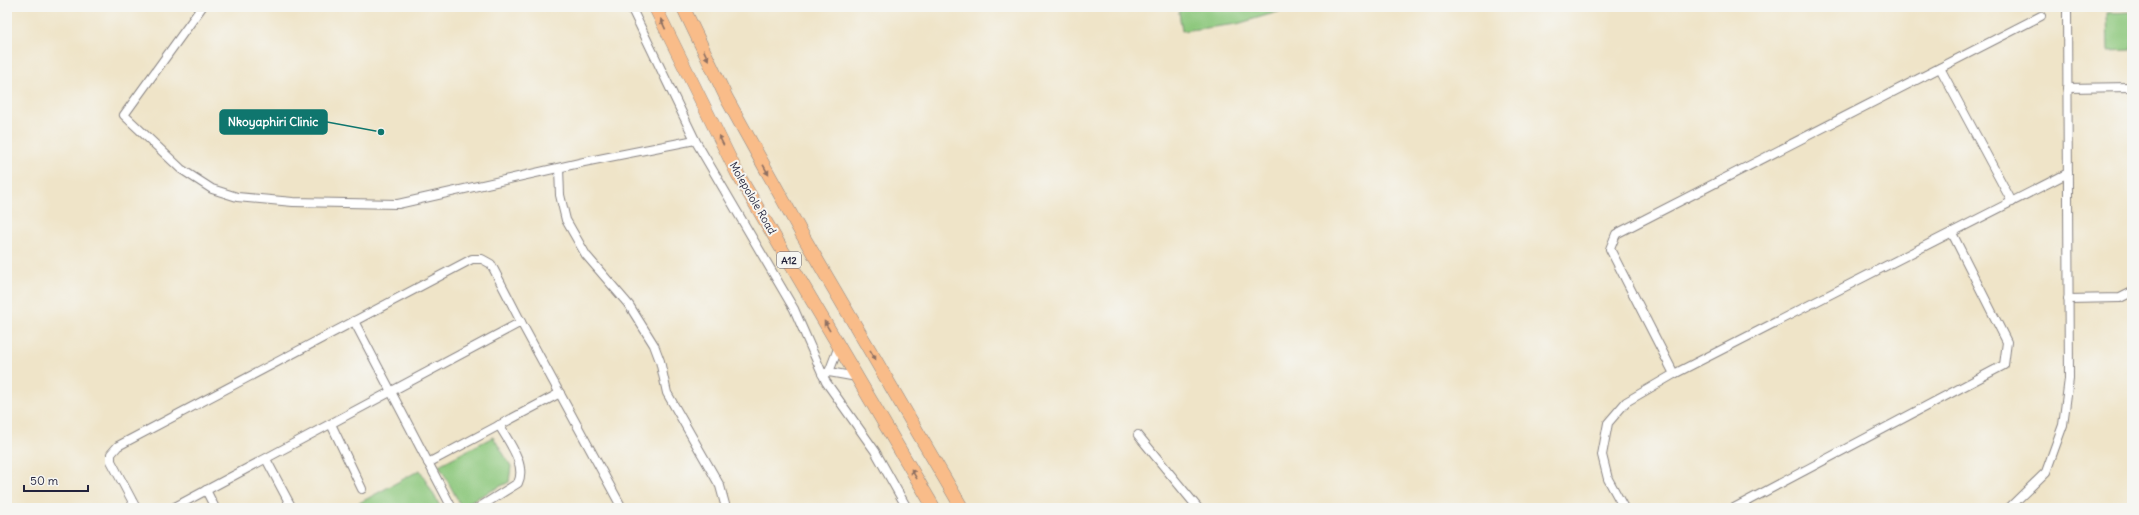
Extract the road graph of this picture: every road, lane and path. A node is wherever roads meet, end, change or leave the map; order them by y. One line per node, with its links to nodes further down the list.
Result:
1 (202, 7): 11 (street)
2 (631, 7): 10 (street)
3 (655, 7): 19 (main road, Molepolole Road / A12, one-way to 3)
4 (683, 7): 42 (main road, A12, one-way to 42)
5 (2067, 7): 9 (street)
6 (2041, 16): 7 (street)
7 (1940, 68): 13 (street); 21 (street)
8 (2132, 87): 9 (street)
9 (2067, 88): 12 (street)
10 (696, 140): 11 (street); 20 (street)
11 (559, 168): 39 (street)
12 (2068, 173): 13 (street); 16 (street)
13 (2012, 202): 14 (street)
14 (1952, 233): 21 (street); 45 (street)
15 (2132, 292): 16 (street)
16 (2068, 299): 46 (street)
17 (354, 321): 18 (street); 23 (street); 32 (street)
18 (521, 322): 23 (street); 24 (street)
19 (839, 346): 20 (street); 22 (main road, Molepolole Road / A12)
20 (825, 373): 22 (street); 40 (street)
21 (1674, 374): 44 (street)
22 (857, 377): 41 (main road, Molepolole Road / A12, one-way to 22)
23 (391, 392): 25 (street); 29 (street)
24 (560, 393): 26 (street); 38 (street)
25 (330, 424): 28 (street); 30 (street)
26 (499, 425): 29 (street); 37 (street)
27 (1138, 435): 43 (street)
28 (266, 459): 31 (street); 35 (street)
29 (428, 463): 36 (street)
30 (362, 489)
31 (206, 490): 33 (street); 34 (street)
32 (136, 508)
33 (173, 508)
34 (215, 508)
35 (292, 508)
36 (452, 508)
37 (478, 508)
38 (622, 508)
39 (726, 508)
40 (907, 508)
41 (934, 508)
42 (962, 508)
43 (1198, 508)
44 (1624, 508)
45 (1734, 508)
46 (2009, 508)

